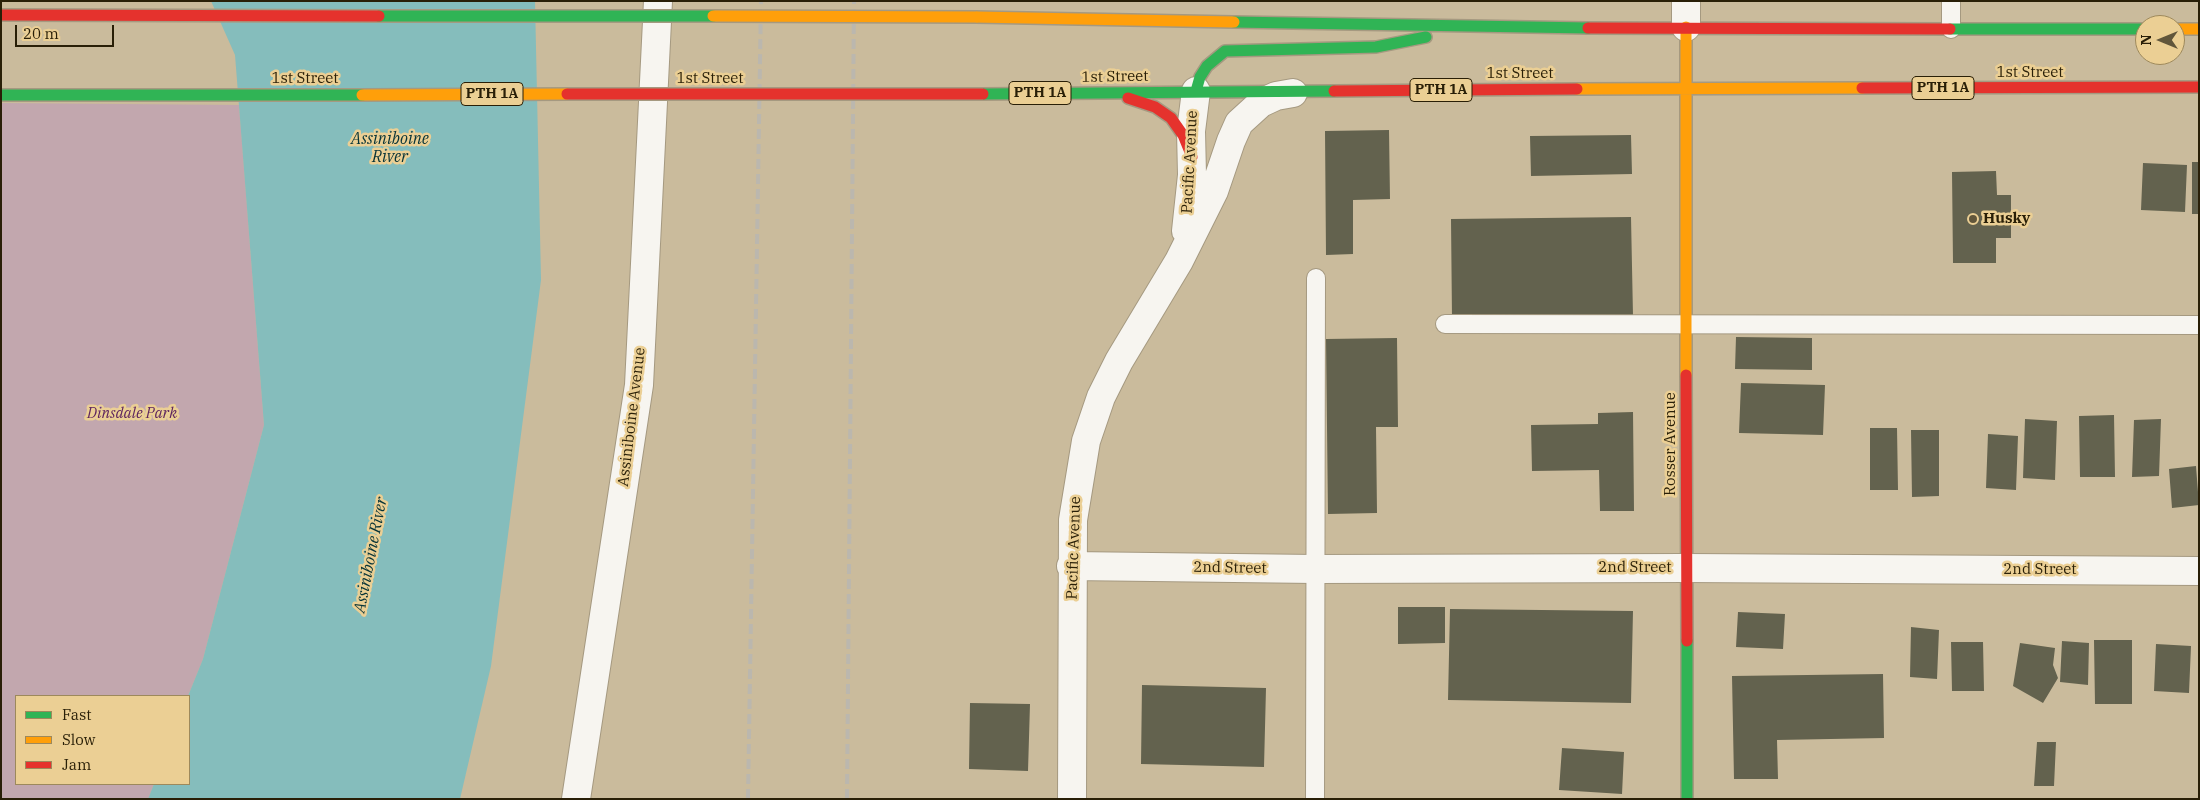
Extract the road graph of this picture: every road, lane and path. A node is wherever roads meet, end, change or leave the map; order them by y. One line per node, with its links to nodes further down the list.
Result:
1 (658, 1): 26 (street, Assiniboine Avenue)
2 (1950, 1): 6 (lane)
3 (1686, 14): 5 (main road); 6 (main road); 11 (main road, Rosser Avenue)
4 (1, 15): 5 (main road, bridge)
5 (1505, 28): 13 (main road)
6 (1951, 29): 7 (main road)
7 (2135, 29)
8 (2185, 29): 9 (main road)
9 (2199, 29)
10 (2199, 87): 11 (main road, 1st Street / PTH 1A)
11 (1686, 88): 12 (main road, 1st Street / PTH 1A); 19 (main road, Rosser Avenue)
12 (1308, 90): 13 (main road, 1st Street / PTH 1A); 17 (street, Pacific Avenue)
13 (1196, 91): 14 (main road, 1st Street / PTH 1A); 16 (street, Pacific Avenue)
14 (1097, 92): 15 (main road, 1st Street / PTH 1A, bridge); 16 (main road)
15 (1, 95)
16 (1192, 157): 17 (street, Pacific Avenue)
17 (1178, 262): 22 (street, Pacific Avenue)
18 (1316, 278): 24 (lane)
19 (1686, 323): 20 (lane); 21 (lane); 23 (main road, Rosser Avenue)
20 (1445, 324)
21 (2199, 325)
22 (1072, 566): 24 (street, 2nd Street); 27 (street, Pacific Avenue)
23 (1686, 568): 24 (street, 2nd Street); 25 (street, 2nd Street); 29 (main road, Rosser Avenue)
24 (1315, 569): 28 (lane)
25 (2199, 571)
26 (576, 799)
27 (1072, 799)
28 (1315, 799)
29 (1687, 799)

